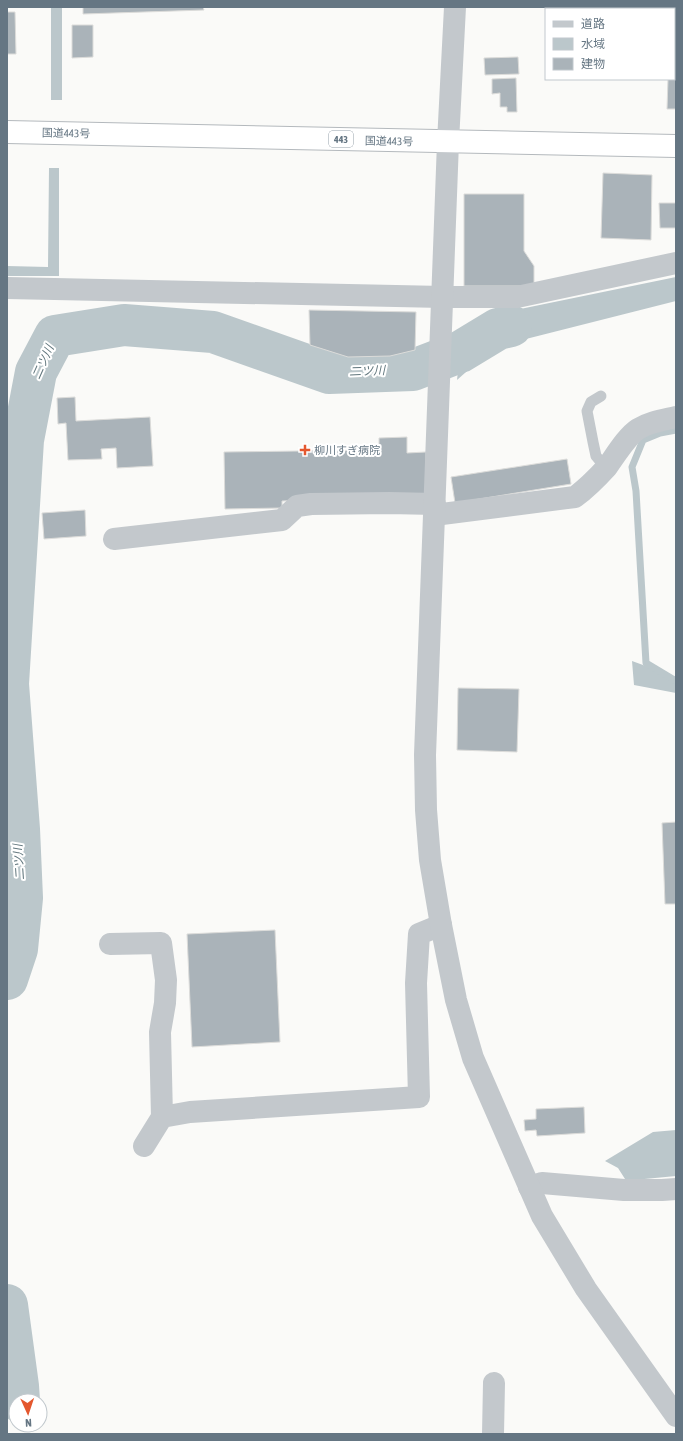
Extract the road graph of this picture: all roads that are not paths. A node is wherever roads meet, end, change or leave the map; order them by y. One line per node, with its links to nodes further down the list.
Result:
1 (455, 7): 3 (street)
2 (7, 132): 3 (highway, 国道443号 / 443)
3 (448, 142): 4 (highway, 国道443号 / 443); 7 (street)
4 (676, 146)
5 (676, 263): 7 (street)
6 (7, 288): 7 (street)
7 (443, 297): 11 (street)
8 (601, 396): 10 (lane)
9 (676, 421): 10 (street)
10 (606, 468): 11 (street)
11 (434, 510): 12 (street); 13 (street)
12 (114, 540)
13 (441, 925): 15 (street); 17 (street)
14 (110, 944): 15 (street)
15 (162, 1117): 16 (street)
16 (144, 1146)
17 (529, 1187): 18 (street); 20 (street)
18 (676, 1189)
19 (494, 1383): 21 (street)
20 (676, 1416)
21 (493, 1434)

